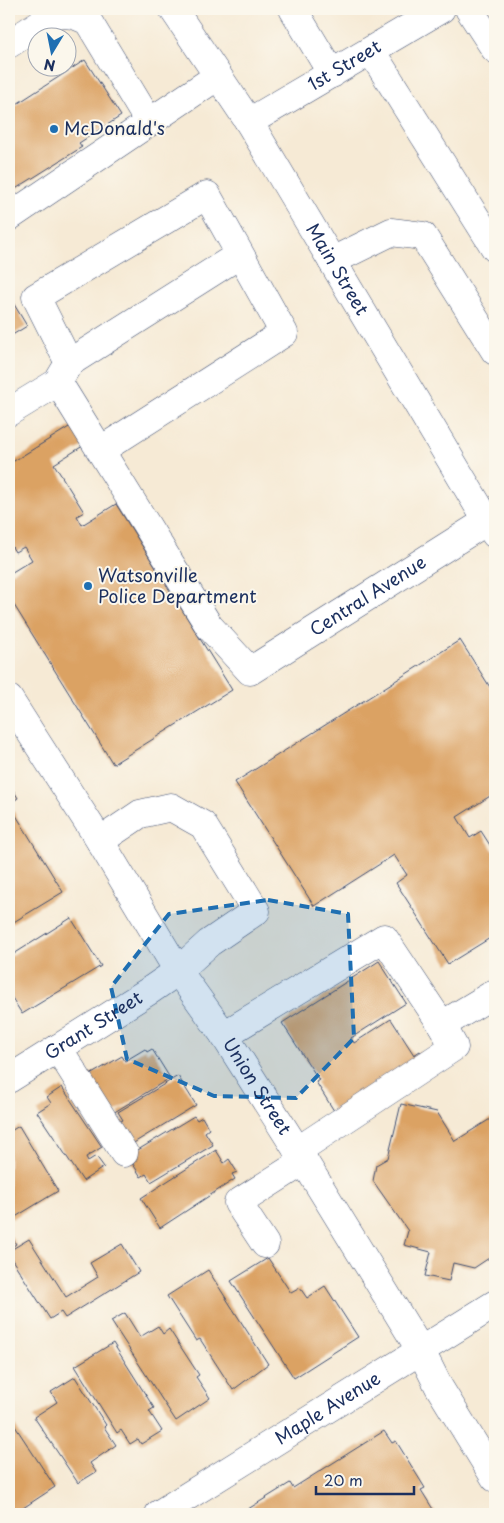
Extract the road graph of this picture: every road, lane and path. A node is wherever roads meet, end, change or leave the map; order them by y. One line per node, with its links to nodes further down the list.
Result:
1 (173, 9): 9 (street, Main Street)
2 (293, 9): 8 (street)
3 (441, 9): 7 (street, 1st Street)
4 (470, 9): 6 (street)
5 (9, 44): 10 (street)
6 (495, 50)
7 (371, 51): 8 (street, 1st Street); 13 (street)
8 (332, 74): 11 (street, 1st Street)
9 (218, 76): 10 (street); 11 (street, Main Street)
10 (149, 122): 12 (street)
11 (249, 122): 15 (street, Main Street)
12 (9, 218)
13 (495, 248)
14 (239, 255): 17 (street); 17 (street); 19 (street)
15 (332, 261): 16 (street); 20 (street, Main Street)
16 (495, 351)
17 (64, 372): 18 (street); 19 (street)
18 (9, 412)
19 (101, 450): 20 (street, Central Avenue)
20 (491, 528)
21 (11, 706): 22 (street, Union Street)
22 (100, 841): 23 (street, Union Street); 23 (street, Grant Street)
23 (178, 971): 25 (street, Union Street); 27 (street, Grant Street)
24 (495, 993): 26 (street)
25 (224, 1035): 26 (street); 30 (street, Union Street)
26 (448, 1036): 30 (street)
27 (58, 1048): 28 (street, Grant Street); 29 (street)
28 (9, 1079)
29 (124, 1153)
30 (301, 1156): 31 (street); 33 (street, Union Street)
31 (265, 1244)
32 (494, 1306): 33 (street, Maple Avenue)
33 (421, 1351): 34 (street, Union Street); 35 (street, Maple Avenue)
34 (495, 1478)
35 (159, 1514)

